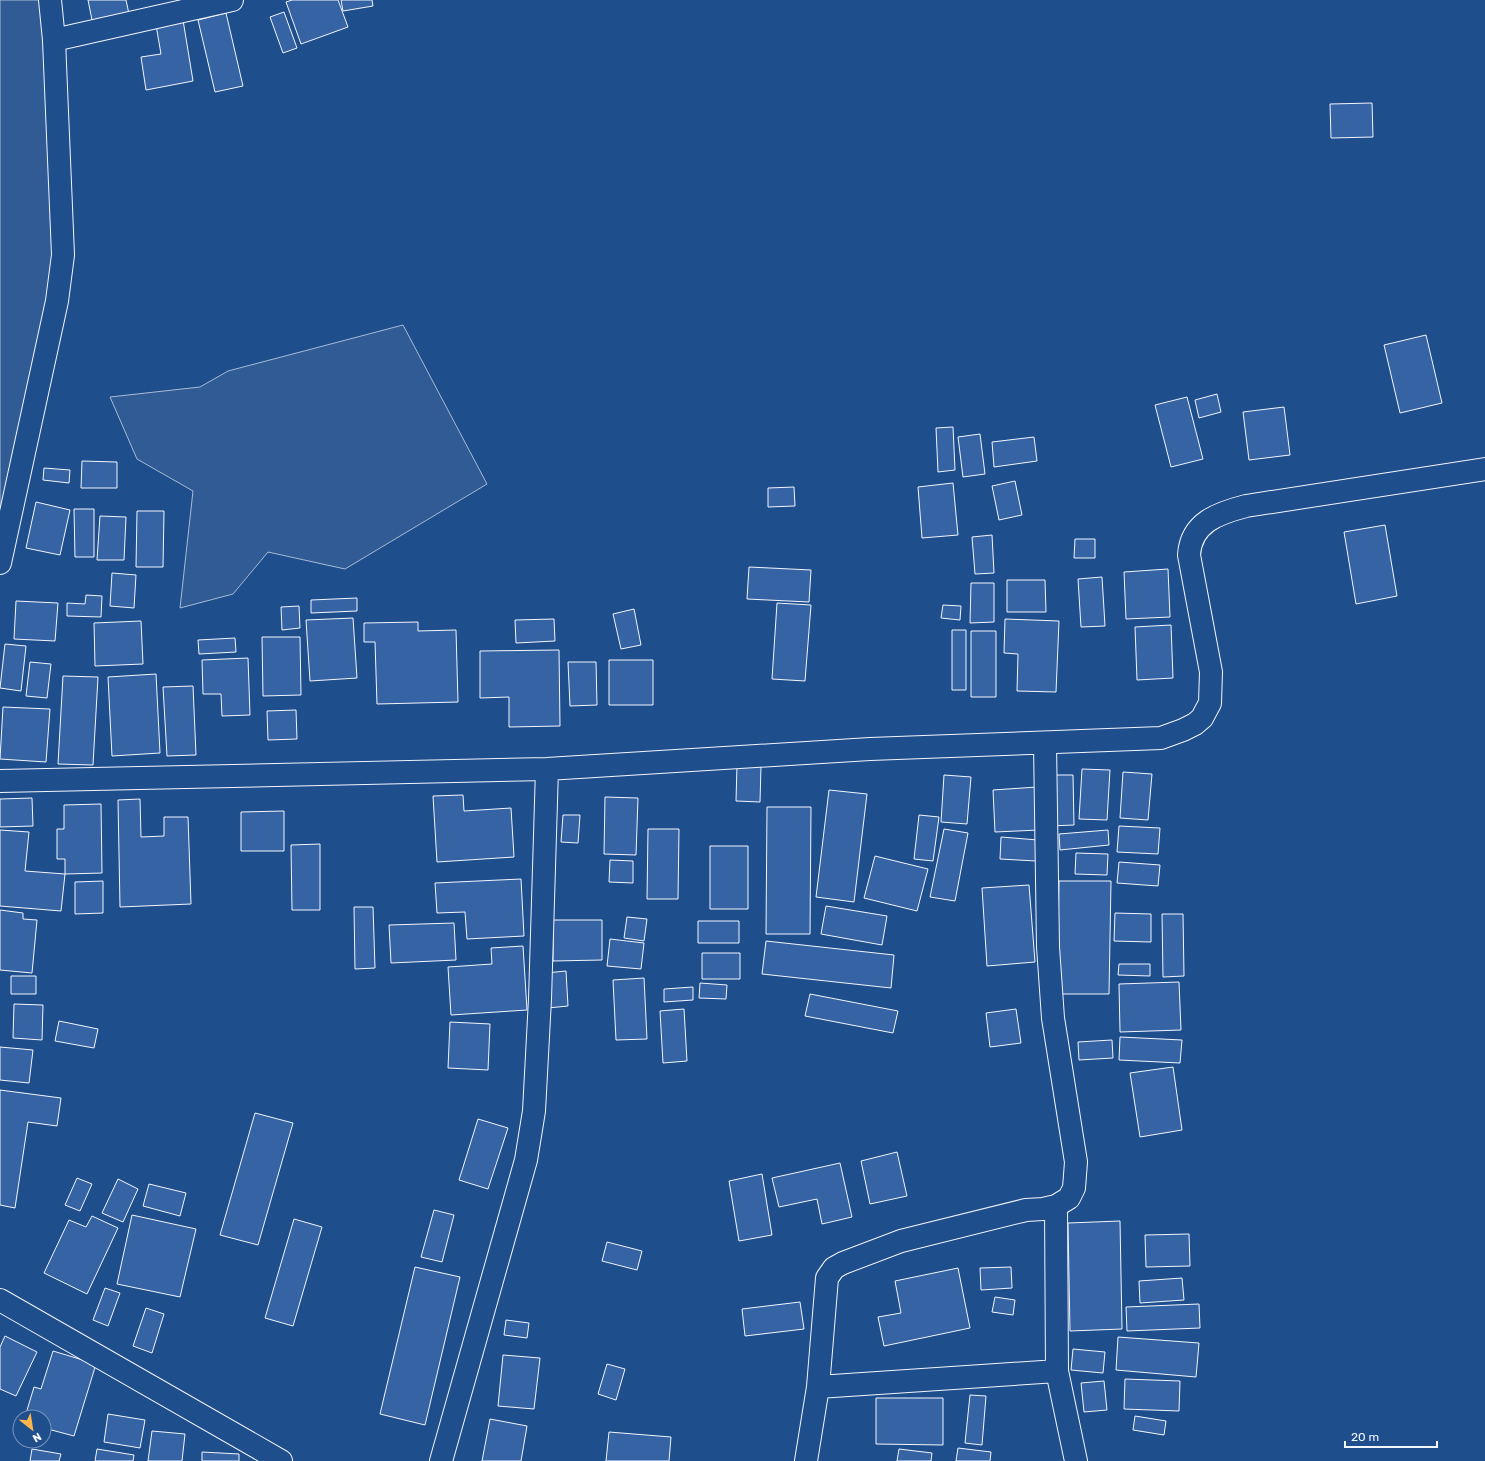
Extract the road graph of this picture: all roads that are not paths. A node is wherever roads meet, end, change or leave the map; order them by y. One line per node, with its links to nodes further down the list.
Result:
1 (50, 0): 3 (street)
2 (232, 0): 3 (street)
3 (54, 40): 5 (street)
4 (1485, 469): 6 (street)
5 (0, 562)
6 (1045, 743): 7 (street); 9 (street)
7 (547, 769): 8 (street); 14 (street)
8 (0, 781)
9 (1056, 1206): 11 (street); 12 (street)
10 (0, 1300): 13 (street)
11 (1057, 1371): 12 (street); 16 (street)
12 (818, 1386): 15 (street)
13 (281, 1461)
14 (441, 1461)
15 (806, 1461)
16 (1076, 1461)

